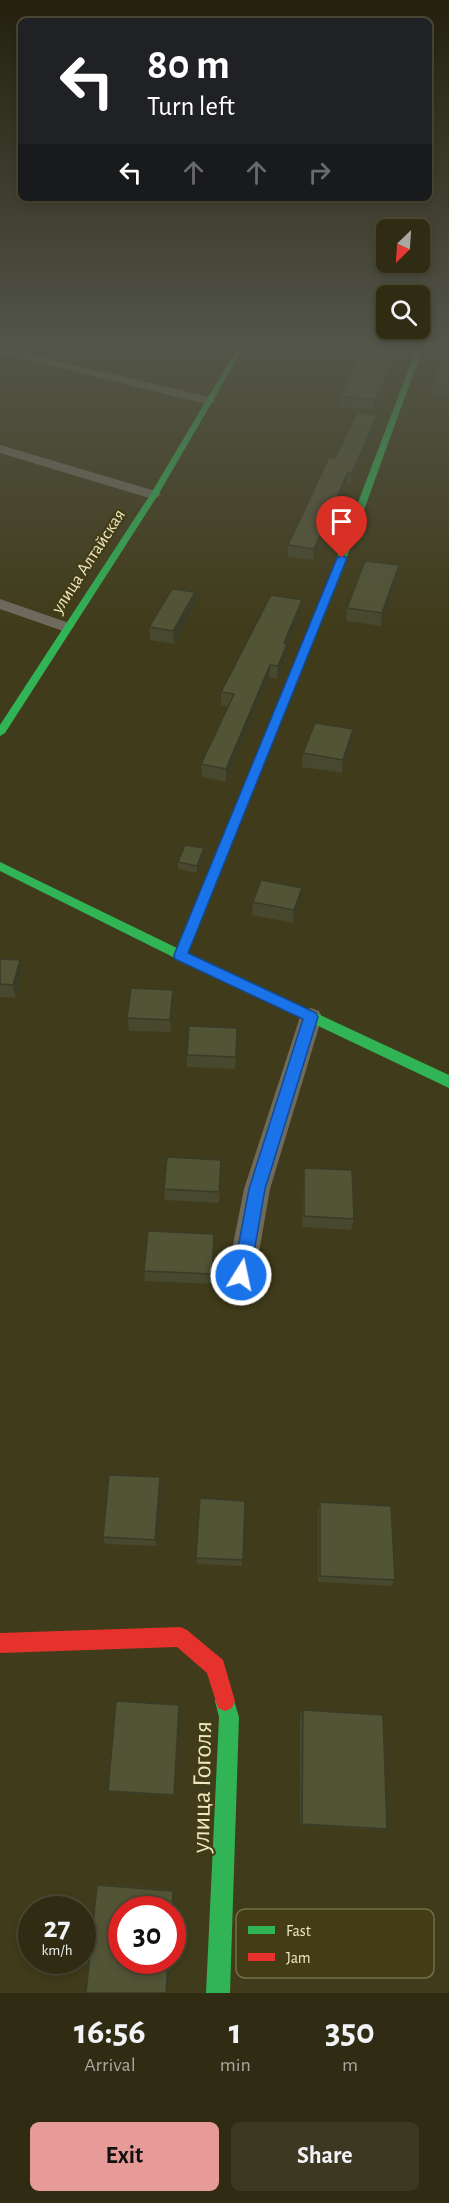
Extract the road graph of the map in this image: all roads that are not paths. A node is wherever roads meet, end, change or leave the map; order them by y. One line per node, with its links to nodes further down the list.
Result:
1 (186, 440): 4 (street, улица Алтайская)
2 (386, 440): 9 (street)
3 (0, 449): 4 (street)
4 (154, 495): 6 (street, улица Алтайская)
5 (0, 604): 6 (street)
6 (66, 627): 7 (street, улица Алтайская)
7 (0, 732)
8 (0, 866): 9 (street)
9 (180, 955): 10 (street)
10 (311, 1017): 11 (street); 12 (street)
11 (449, 1082)
12 (241, 1275)
13 (0, 1643): 14 (street, улица Гоголя)
14 (218, 1993)

